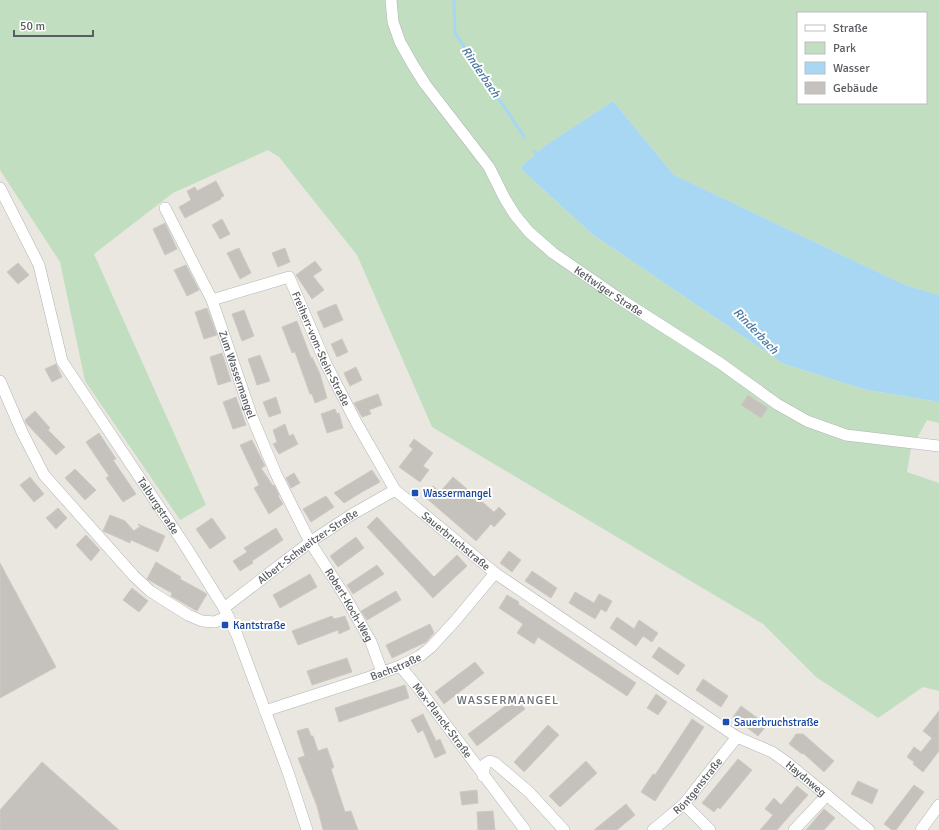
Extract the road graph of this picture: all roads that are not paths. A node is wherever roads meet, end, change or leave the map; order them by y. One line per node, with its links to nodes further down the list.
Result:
1 (391, 0): 6 (street, Kettwiger Straße)
2 (0, 188): 10 (street, Talburgstraße)
3 (165, 208): 4 (street, Zum Wassermangel)
4 (212, 300): 7 (street, Freiherr-vom-Stein-Straße); 8 (street, Zum Wassermangel)
5 (0, 381): 10 (street)
6 (939, 446)
7 (395, 490): 8 (street, Albert-Schweitzer-Straße); 9 (street, Sauerbruchstraße)
8 (310, 542): 10 (street, Albert-Schweitzer-Straße); 12 (street, Robert-Koch-Weg)
9 (495, 573): 11 (street, Bachstraße); 14 (street, Sauerbruchstraße)
10 (226, 612): 13 (street, Talburgstraße)
11 (400, 666): 12 (street, Bachstraße); 15 (street, Max-Planck-Straße)
12 (382, 672): 13 (street, Bachstraße)
13 (265, 711): 19 (street, Talburgstraße)
14 (737, 737): 16 (street, Haydnweg); 17 (street, Röntgenstraße)
15 (483, 776): 20 (street, Max-Planck-Straße); 21 (street, Max-Planck-Straße)
16 (827, 795): 24 (street); 25 (street, Haydnweg)
17 (684, 804): 22 (street, Röntgenstraße); 23 (street)
18 (939, 805): 26 (street)
19 (307, 830)
20 (525, 830)
21 (564, 830)
22 (653, 830)
23 (710, 830)
24 (794, 830)
25 (869, 830)
26 (921, 830)

